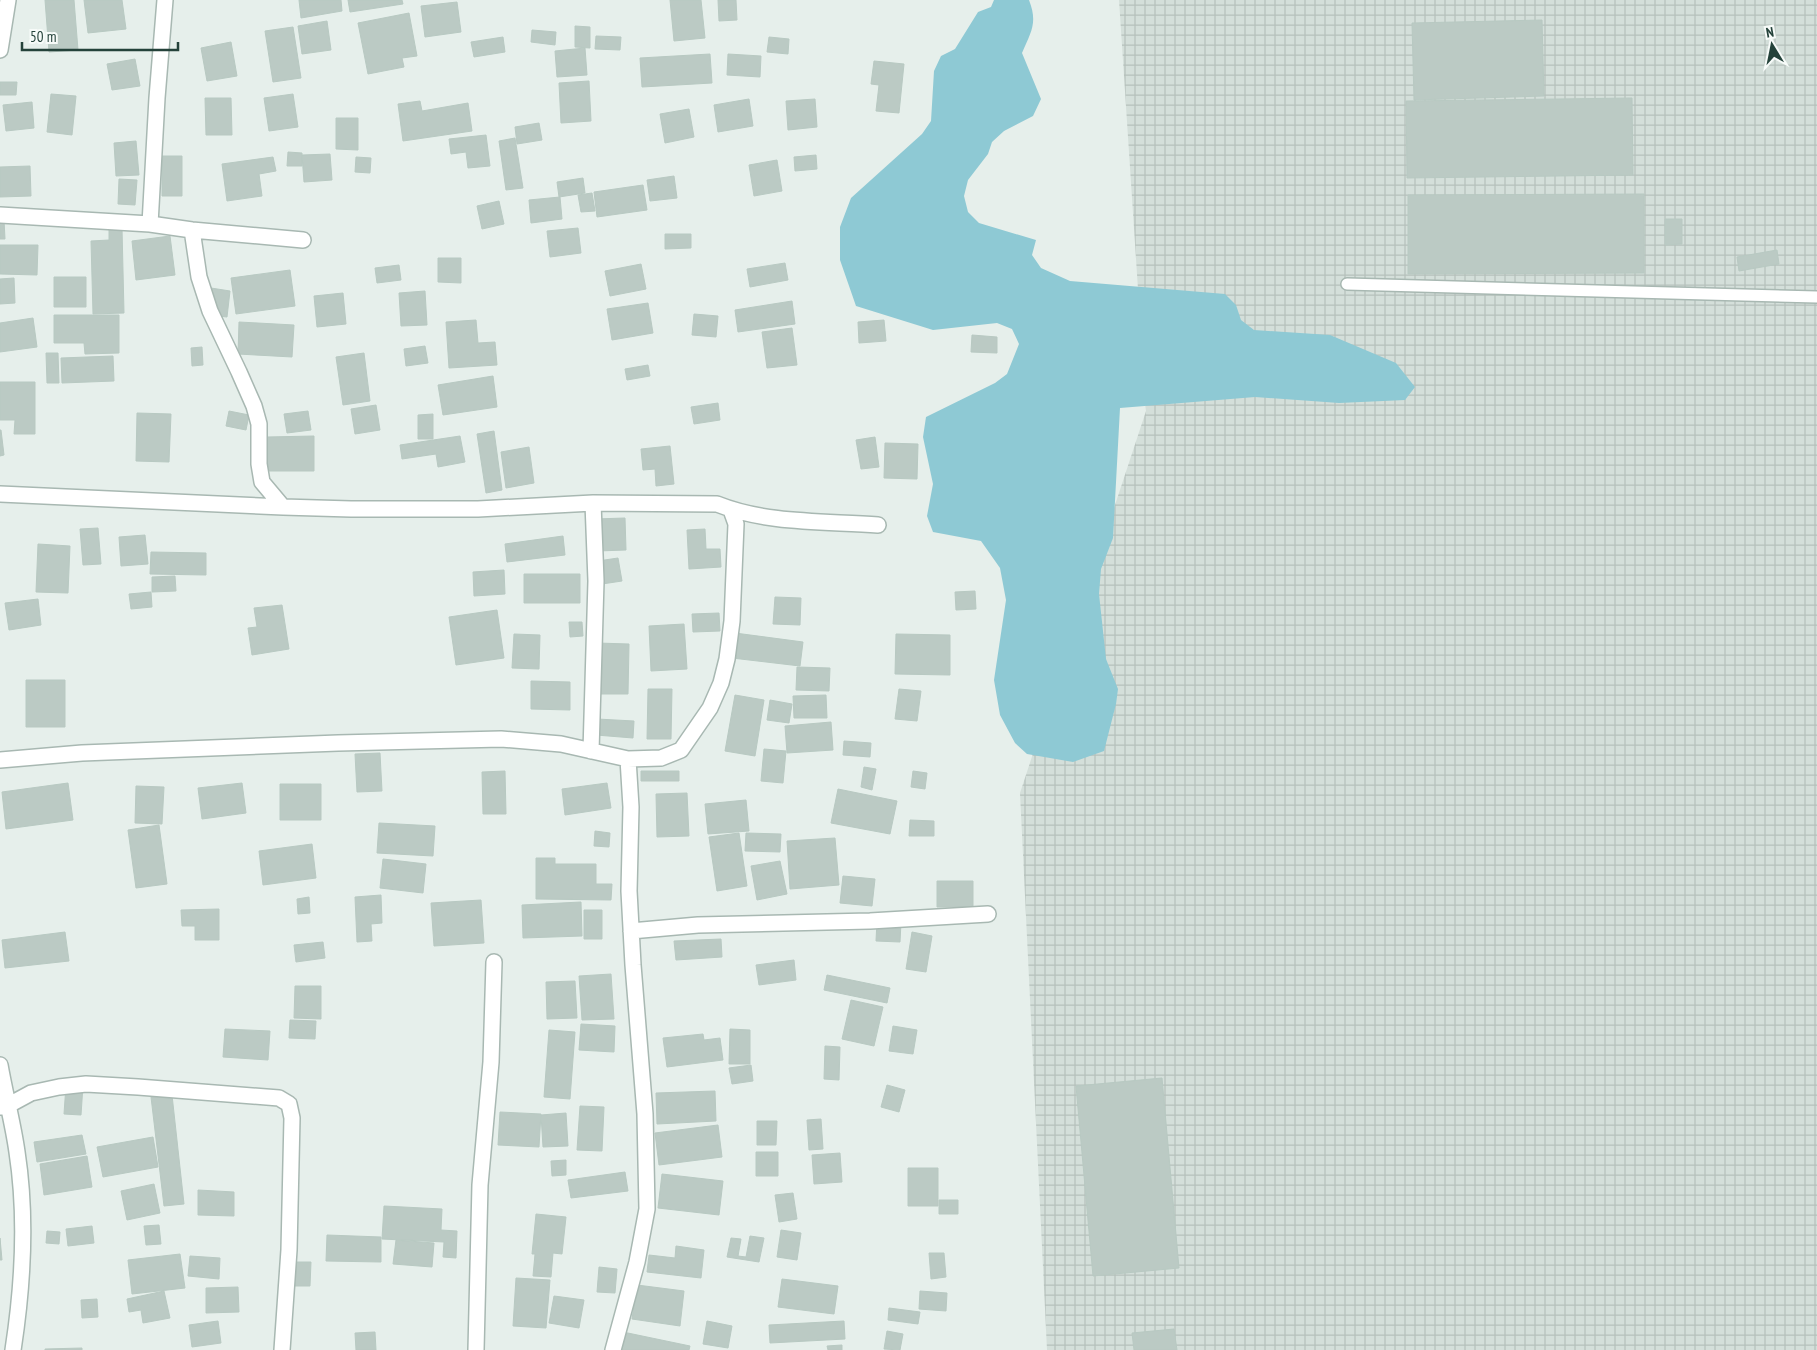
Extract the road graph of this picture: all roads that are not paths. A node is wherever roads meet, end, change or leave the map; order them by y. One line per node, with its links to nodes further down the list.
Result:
1 (8, 0): 3 (street)
2 (165, 0): 5 (street)
3 (0, 50)
4 (0, 215): 5 (street)
5 (150, 224): 6 (street)
6 (192, 230): 7 (street); 12 (street)
7 (303, 240)
8 (1347, 284): 9 (lane)
9 (1817, 297)
10 (0, 494): 12 (street)
11 (593, 503): 12 (street); 13 (street); 15 (street)
12 (284, 508)
13 (731, 510): 14 (street); 16 (street)
14 (878, 525)
15 (591, 751): 16 (street); 17 (street)
16 (628, 759): 19 (street)
17 (0, 760)
18 (988, 914): 19 (street)
19 (631, 931): 26 (street)
20 (494, 962): 25 (street)
21 (0, 1065): 22 (street)
22 (4, 1106): 23 (street); 24 (street)
23 (13, 1350)
24 (282, 1350)
25 (476, 1350)
26 (613, 1350)

